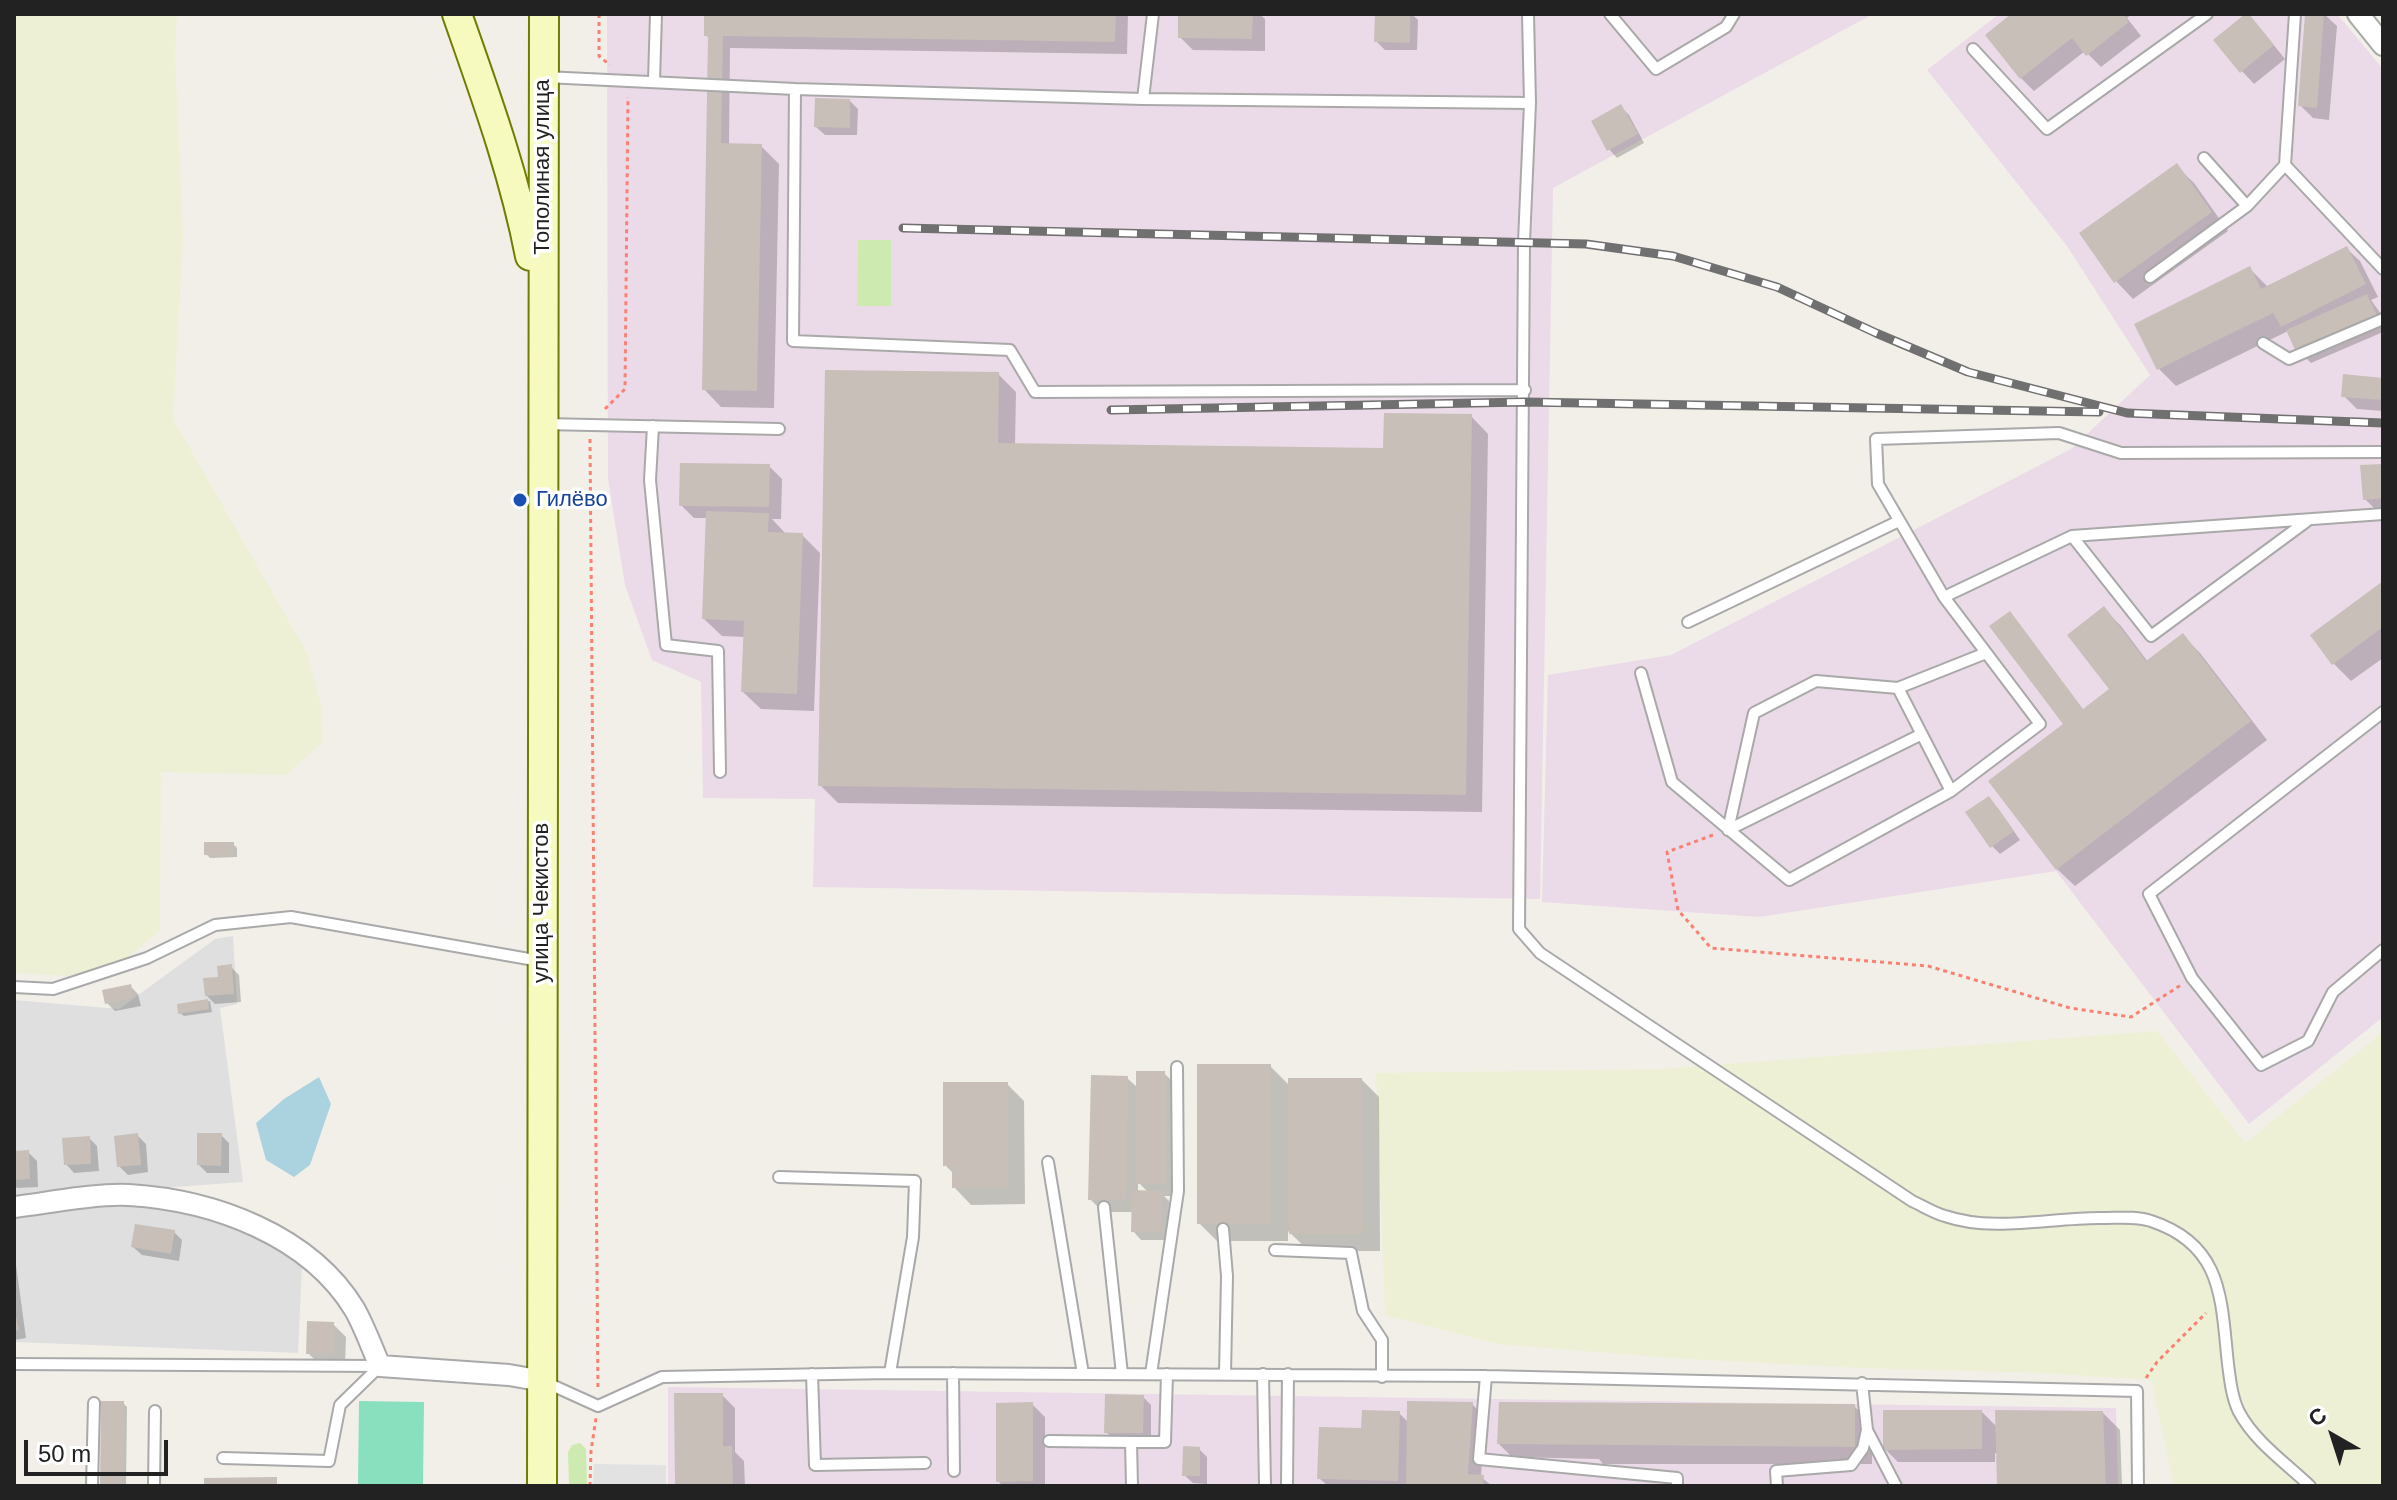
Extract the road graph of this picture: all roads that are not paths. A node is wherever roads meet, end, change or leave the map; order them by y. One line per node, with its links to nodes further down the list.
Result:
1 (457, 14): 24 (main road)
2 (544, 14): 13 (main road, Тополиная улица)
3 (656, 14): 14 (lane)
4 (1153, 14): 16 (lane)
5 (1528, 14): 17 (lane)
6 (1610, 14): 7 (lane)
7 (1734, 14)
8 (2207, 14): 12 (lane)
9 (2295, 14): 19 (lane)
10 (2358, 14): 11 (street)
11 (2383, 45)
12 (1973, 49)
13 (543, 76): 14 (lane); 24 (main road, Тополиная улица)
14 (654, 81): 15 (lane)
15 (795, 89): 16 (lane); 26 (lane)
16 (1143, 99): 17 (lane)
17 (1530, 103): 26 (lane)
18 (2204, 158): 20 (lane)
19 (2285, 165): 20 (lane); 21 (lane)
20 (2247, 206): 22 (lane)
21 (2383, 269)
22 (2150, 277)
23 (2383, 319): 25 (lane)
24 (542, 320): 27 (main road, улица Чекистов)
25 (2263, 343)
26 (1525, 390): 89 (lane)
27 (542, 424): 28 (lane); 46 (main road, улица Чекистов)
28 (653, 426): 29 (lane); 42 (lane)
29 (779, 429)
30 (2383, 452): 33 (lane)
31 (2383, 514): 32 (lane)
32 (2310, 519): 34 (lane); 34 (lane)
33 (1899, 521): 35 (lane); 36 (lane)
34 (2072, 536): 35 (lane)
35 (1944, 597): 37 (lane)
36 (1688, 622)
37 (1986, 653): 39 (lane); 43 (lane)
38 (1641, 673): 44 (lane)
39 (1898, 688): 41 (lane); 44 (lane)
40 (2383, 712): 45 (lane)
41 (1920, 735): 43 (lane); 44 (lane)
42 (720, 772)
43 (1951, 791): 44 (lane)
44 (1728, 830)
45 (2383, 950)
46 (542, 961): 47 (lane); 69 (main road, улица Чекистов)
47 (14, 987)
48 (1177, 1067): 62 (lane)
49 (1048, 1162): 60 (lane)
50 (779, 1177): 57 (lane)
51 (14, 1207): 56 (street)
52 (1104, 1207): 61 (lane)
53 (1223, 1229): 64 (lane)
54 (1275, 1250): 68 (lane)
55 (14, 1364): 56 (lane)
56 (380, 1366): 69 (street); 76 (lane)
57 (890, 1373): 58 (lane); 59 (lane)
58 (953, 1373): 60 (lane); 78 (lane)
59 (812, 1374): 69 (lane); 77 (lane)
60 (1083, 1374): 61 (lane)
61 (1122, 1374): 62 (lane)
62 (1151, 1374): 63 (lane)
63 (1167, 1374): 64 (lane); 75 (lane)
64 (1225, 1374): 65 (lane)
65 (1263, 1374): 66 (lane); 83 (lane)
66 (1288, 1374): 68 (lane); 84 (lane)
67 (1486, 1376): 68 (lane); 70 (lane); 85 (lane)
68 (1382, 1377)
69 (543, 1381): 81 (main road, улица Чекистов)
70 (1862, 1383): 73 (lane); 88 (lane)
71 (94, 1403): 79 (lane)
72 (155, 1411): 80 (lane)
73 (1867, 1430): 86 (lane); 87 (lane)
74 (1049, 1441): 75 (lane)
75 (1131, 1442): 82 (lane)
76 (223, 1458)
77 (925, 1463)
78 (954, 1471)
79 (92, 1486)
80 (154, 1486)
81 (542, 1486)
82 (1132, 1486)
83 (1265, 1486)
84 (1287, 1486)
85 (1677, 1486)
86 (1777, 1486)
87 (1896, 1486)
88 (2138, 1486)
89 (2310, 1486)

